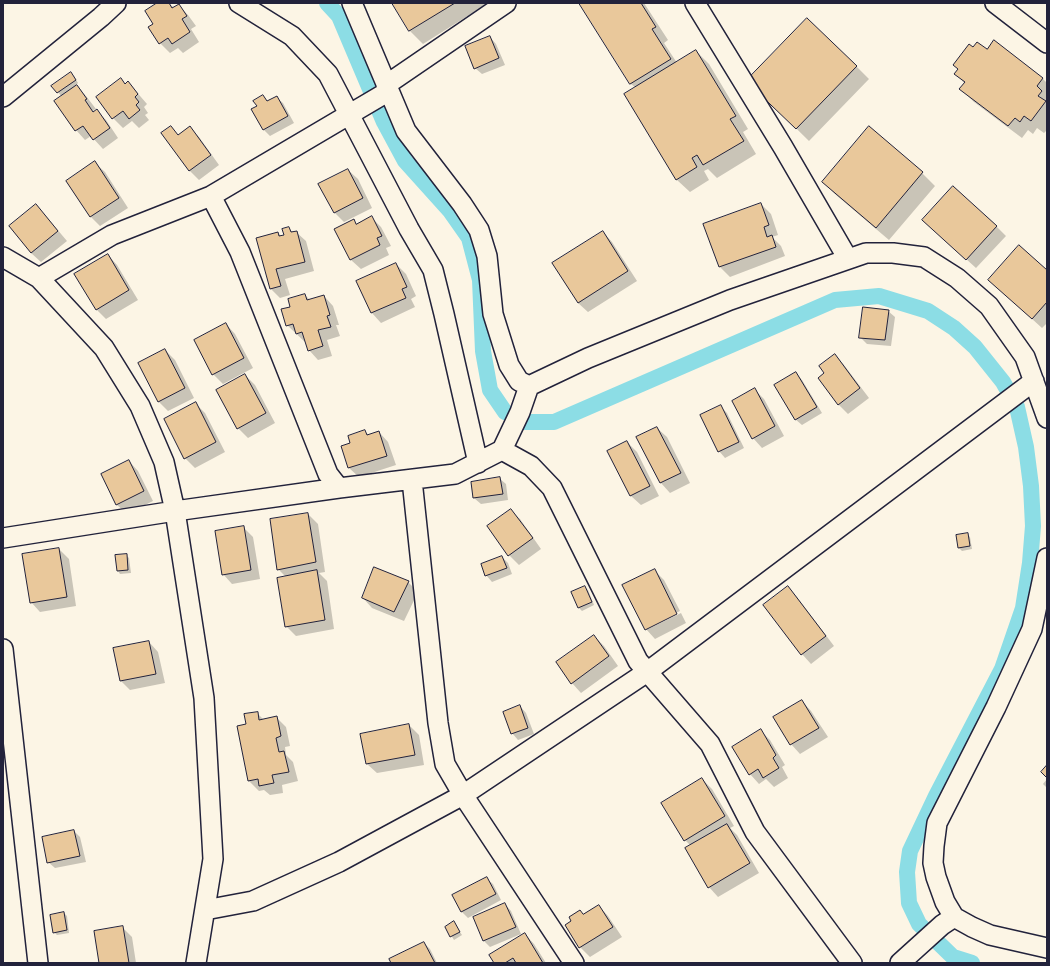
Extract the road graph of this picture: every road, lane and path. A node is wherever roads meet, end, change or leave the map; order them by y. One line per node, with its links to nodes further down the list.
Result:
1 (116, 3): 9 (street)
2 (239, 3): 10 (street)
3 (352, 3): 8 (street)
4 (506, 3): 8 (street)
5 (695, 3): 13 (street)
6 (995, 3): 7 (street)
7 (1047, 43)
8 (382, 93): 10 (street); 16 (street)
9 (3, 97)
10 (349, 114): 11 (street); 19 (street)
11 (211, 196): 14 (street); 21 (street)
12 (3, 257): 14 (street)
13 (848, 259): 15 (street); 16 (street)
14 (39, 278): 22 (street)
15 (1034, 381): 17 (street); 26 (street)
16 (529, 386): 18 (street)
17 (1047, 418)
18 (502, 450): 19 (street); 26 (street)
19 (478, 463): 20 (street)
20 (412, 480): 21 (street); 27 (street)
21 (339, 488): 22 (street)
22 (175, 511): 23 (street); 28 (street)
23 (3, 538)
24 (1047, 558): 29 (street)
25 (3, 649): 31 (street)
26 (647, 672): 27 (street); 34 (street)
27 (463, 795): 28 (street); 33 (street)
28 (205, 910): 32 (street)
29 (948, 921): 30 (street); 35 (street)
30 (1045, 945)
31 (38, 963)
32 (196, 963)
33 (574, 963)
34 (852, 963)
35 (900, 963)

